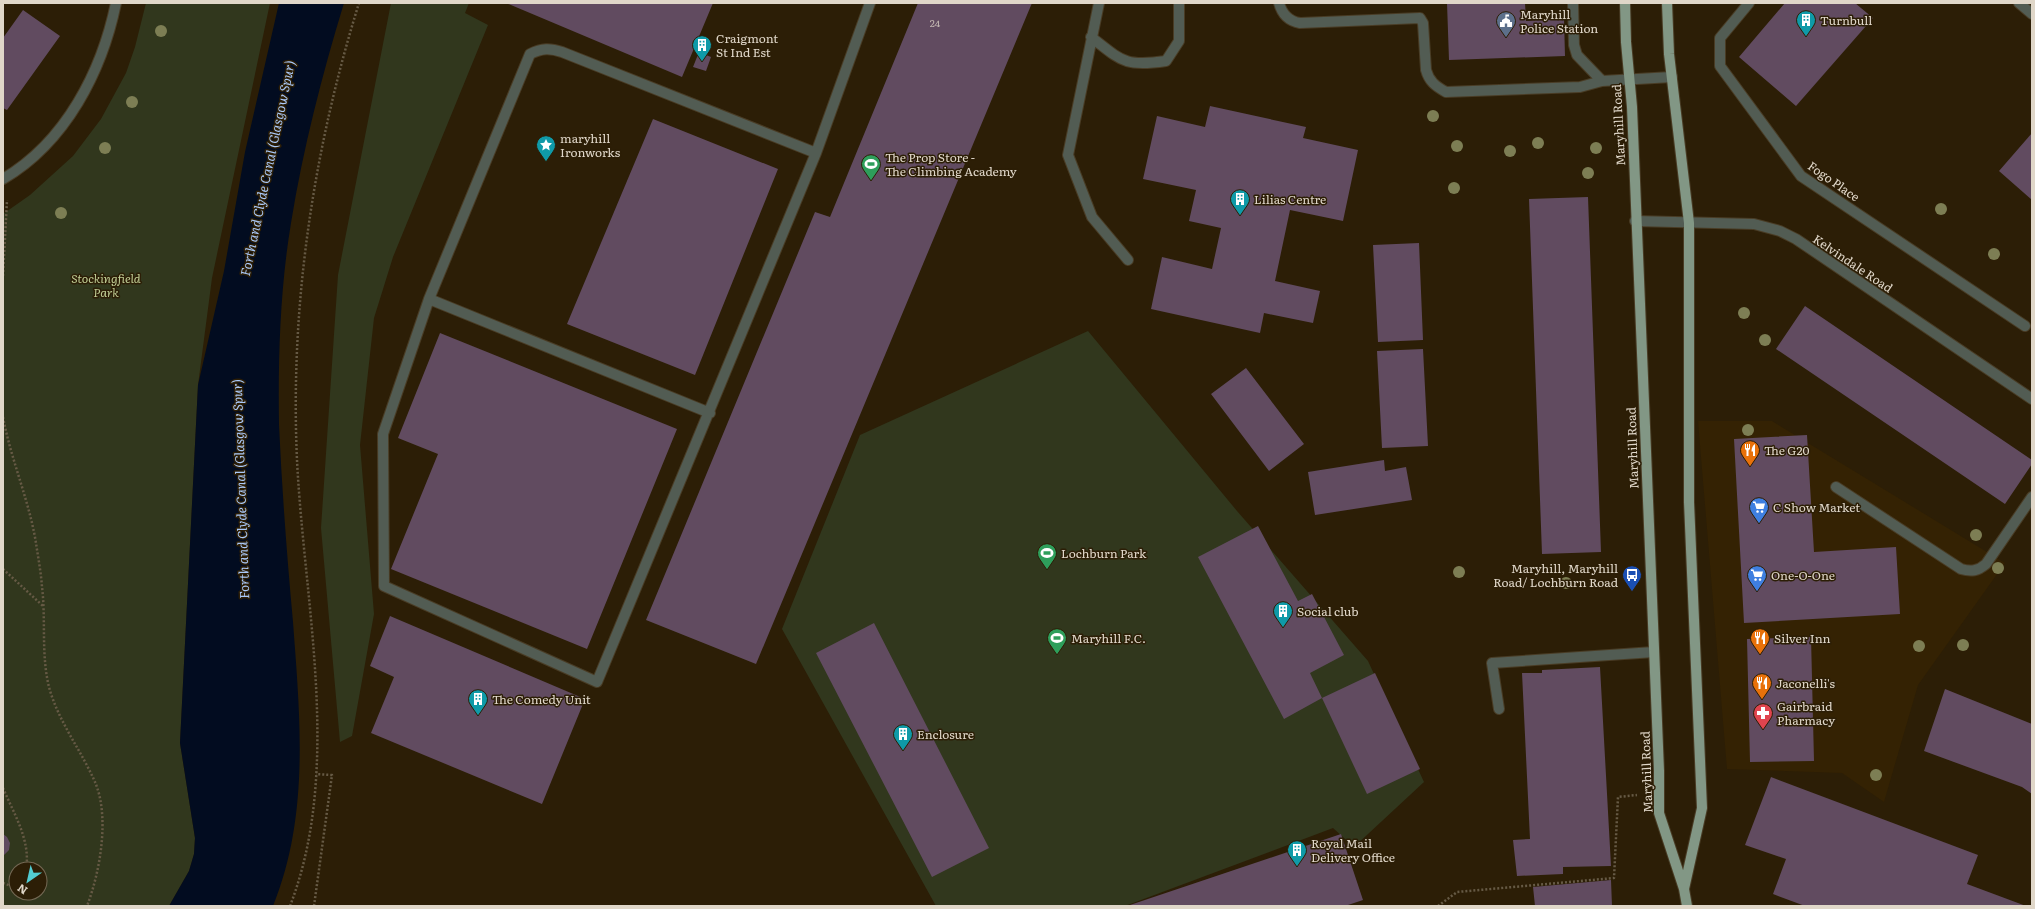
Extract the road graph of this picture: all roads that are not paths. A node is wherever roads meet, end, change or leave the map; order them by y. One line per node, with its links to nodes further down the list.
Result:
1 (116, 3): 17 (street)
2 (870, 3): 16 (street)
3 (1099, 3): 12 (street)
4 (1179, 3): 12 (street)
5 (1279, 3): 15 (street)
6 (1573, 3): 15 (street)
7 (1625, 3): 14 (main road, Maryhill Road)
8 (1666, 3): 13 (main road, Maryhill Road)
9 (1749, 3): 22 (street, Fogo Place)
10 (2019, 3): 11 (street)
11 (2032, 14)
12 (1091, 37): 20 (street)
13 (1672, 77): 14 (street); 19 (main road, Maryhill Road)
14 (1629, 78): 15 (street); 18 (main road, Maryhill Road)
15 (1602, 81)
16 (816, 153): 21 (street); 24 (street)
17 (5, 177)
18 (1635, 221): 19 (street, Kelvindale Road); 27 (main road, Maryhill Road)
19 (1689, 223): 23 (street, Kelvindale Road); 29 (main road, Maryhill Road)
20 (1128, 260)
21 (429, 299): 24 (street); 24 (street)
22 (2025, 326)
23 (2032, 399)
24 (710, 413)
25 (1836, 487): 26 (street)
26 (2032, 497)
27 (1654, 652): 28 (street); 29 (main road, Maryhill Road)
28 (1499, 709)
29 (1684, 889): 30 (main road, Maryhill Road)
30 (1688, 906)

